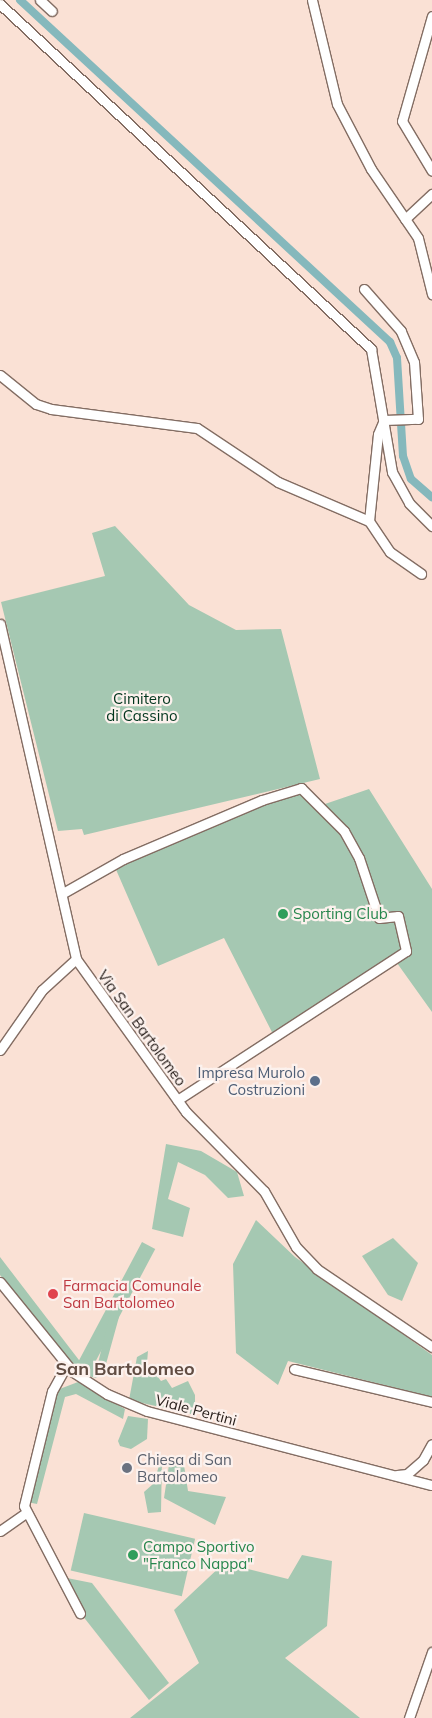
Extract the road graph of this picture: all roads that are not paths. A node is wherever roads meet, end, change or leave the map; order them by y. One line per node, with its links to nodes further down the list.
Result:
1 (40, 0): 4 (street)
2 (312, 0): 8 (street)
3 (0, 4): 12 (street)
4 (52, 11)
5 (432, 16): 6 (street)
6 (432, 171)
7 (432, 194): 8 (street)
8 (405, 218): 10 (street)
9 (364, 289): 12 (street)
10 (432, 294)
11 (0, 375): 13 (street)
12 (384, 420): 13 (street); 14 (street)
13 (368, 521): 15 (street)
14 (432, 526)
15 (421, 574)
16 (0, 624): 17 (street, Via San Bartolomeo)
17 (63, 893): 18 (street, Via San Bartolomeo); 20 (street)
18 (76, 959): 19 (street); 20 (street, Via San Bartolomeo)
19 (0, 1050)
20 (177, 1100): 22 (street, Via San Bartolomeo)
21 (0, 1282): 23 (street, Viale Pertini)
22 (432, 1347)
23 (66, 1366): 27 (street, Viale Pertini); 29 (street)
24 (294, 1369): 25 (street)
25 (432, 1402)
26 (432, 1444): 27 (street)
27 (392, 1476): 28 (street, Viale Pertini)
28 (432, 1485)
29 (26, 1513): 30 (street); 31 (street)
30 (0, 1531)
31 (80, 1613)
32 (432, 1652): 33 (street)
33 (408, 1718)

